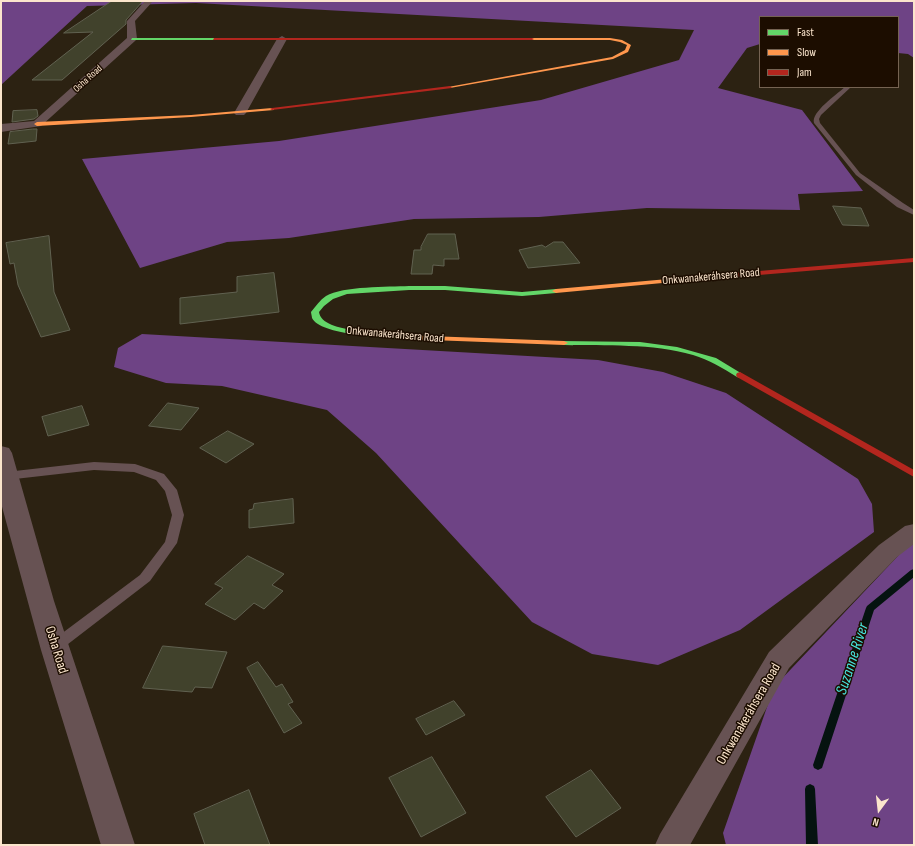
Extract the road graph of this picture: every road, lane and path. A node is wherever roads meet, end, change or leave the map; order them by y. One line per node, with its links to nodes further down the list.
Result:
1 (150, 1): 2 (street)
2 (132, 39): 3 (street); 6 (street, Osha Road)
3 (282, 39): 5 (street); 5 (street)
4 (847, 88): 8 (lane)
5 (240, 113): 6 (street)
6 (37, 124): 7 (street)
7 (1, 128)
8 (914, 213)
9 (914, 260): 11 (street, Onkwanakeráhsera Road)
10 (4, 464): 13 (street, Osha Road); 13 (lane)
11 (914, 474)
12 (914, 532): 15 (street, Onkwanakeráhsera Road)
13 (54, 647): 14 (street, Osha Road)
14 (118, 845)
15 (672, 845)

